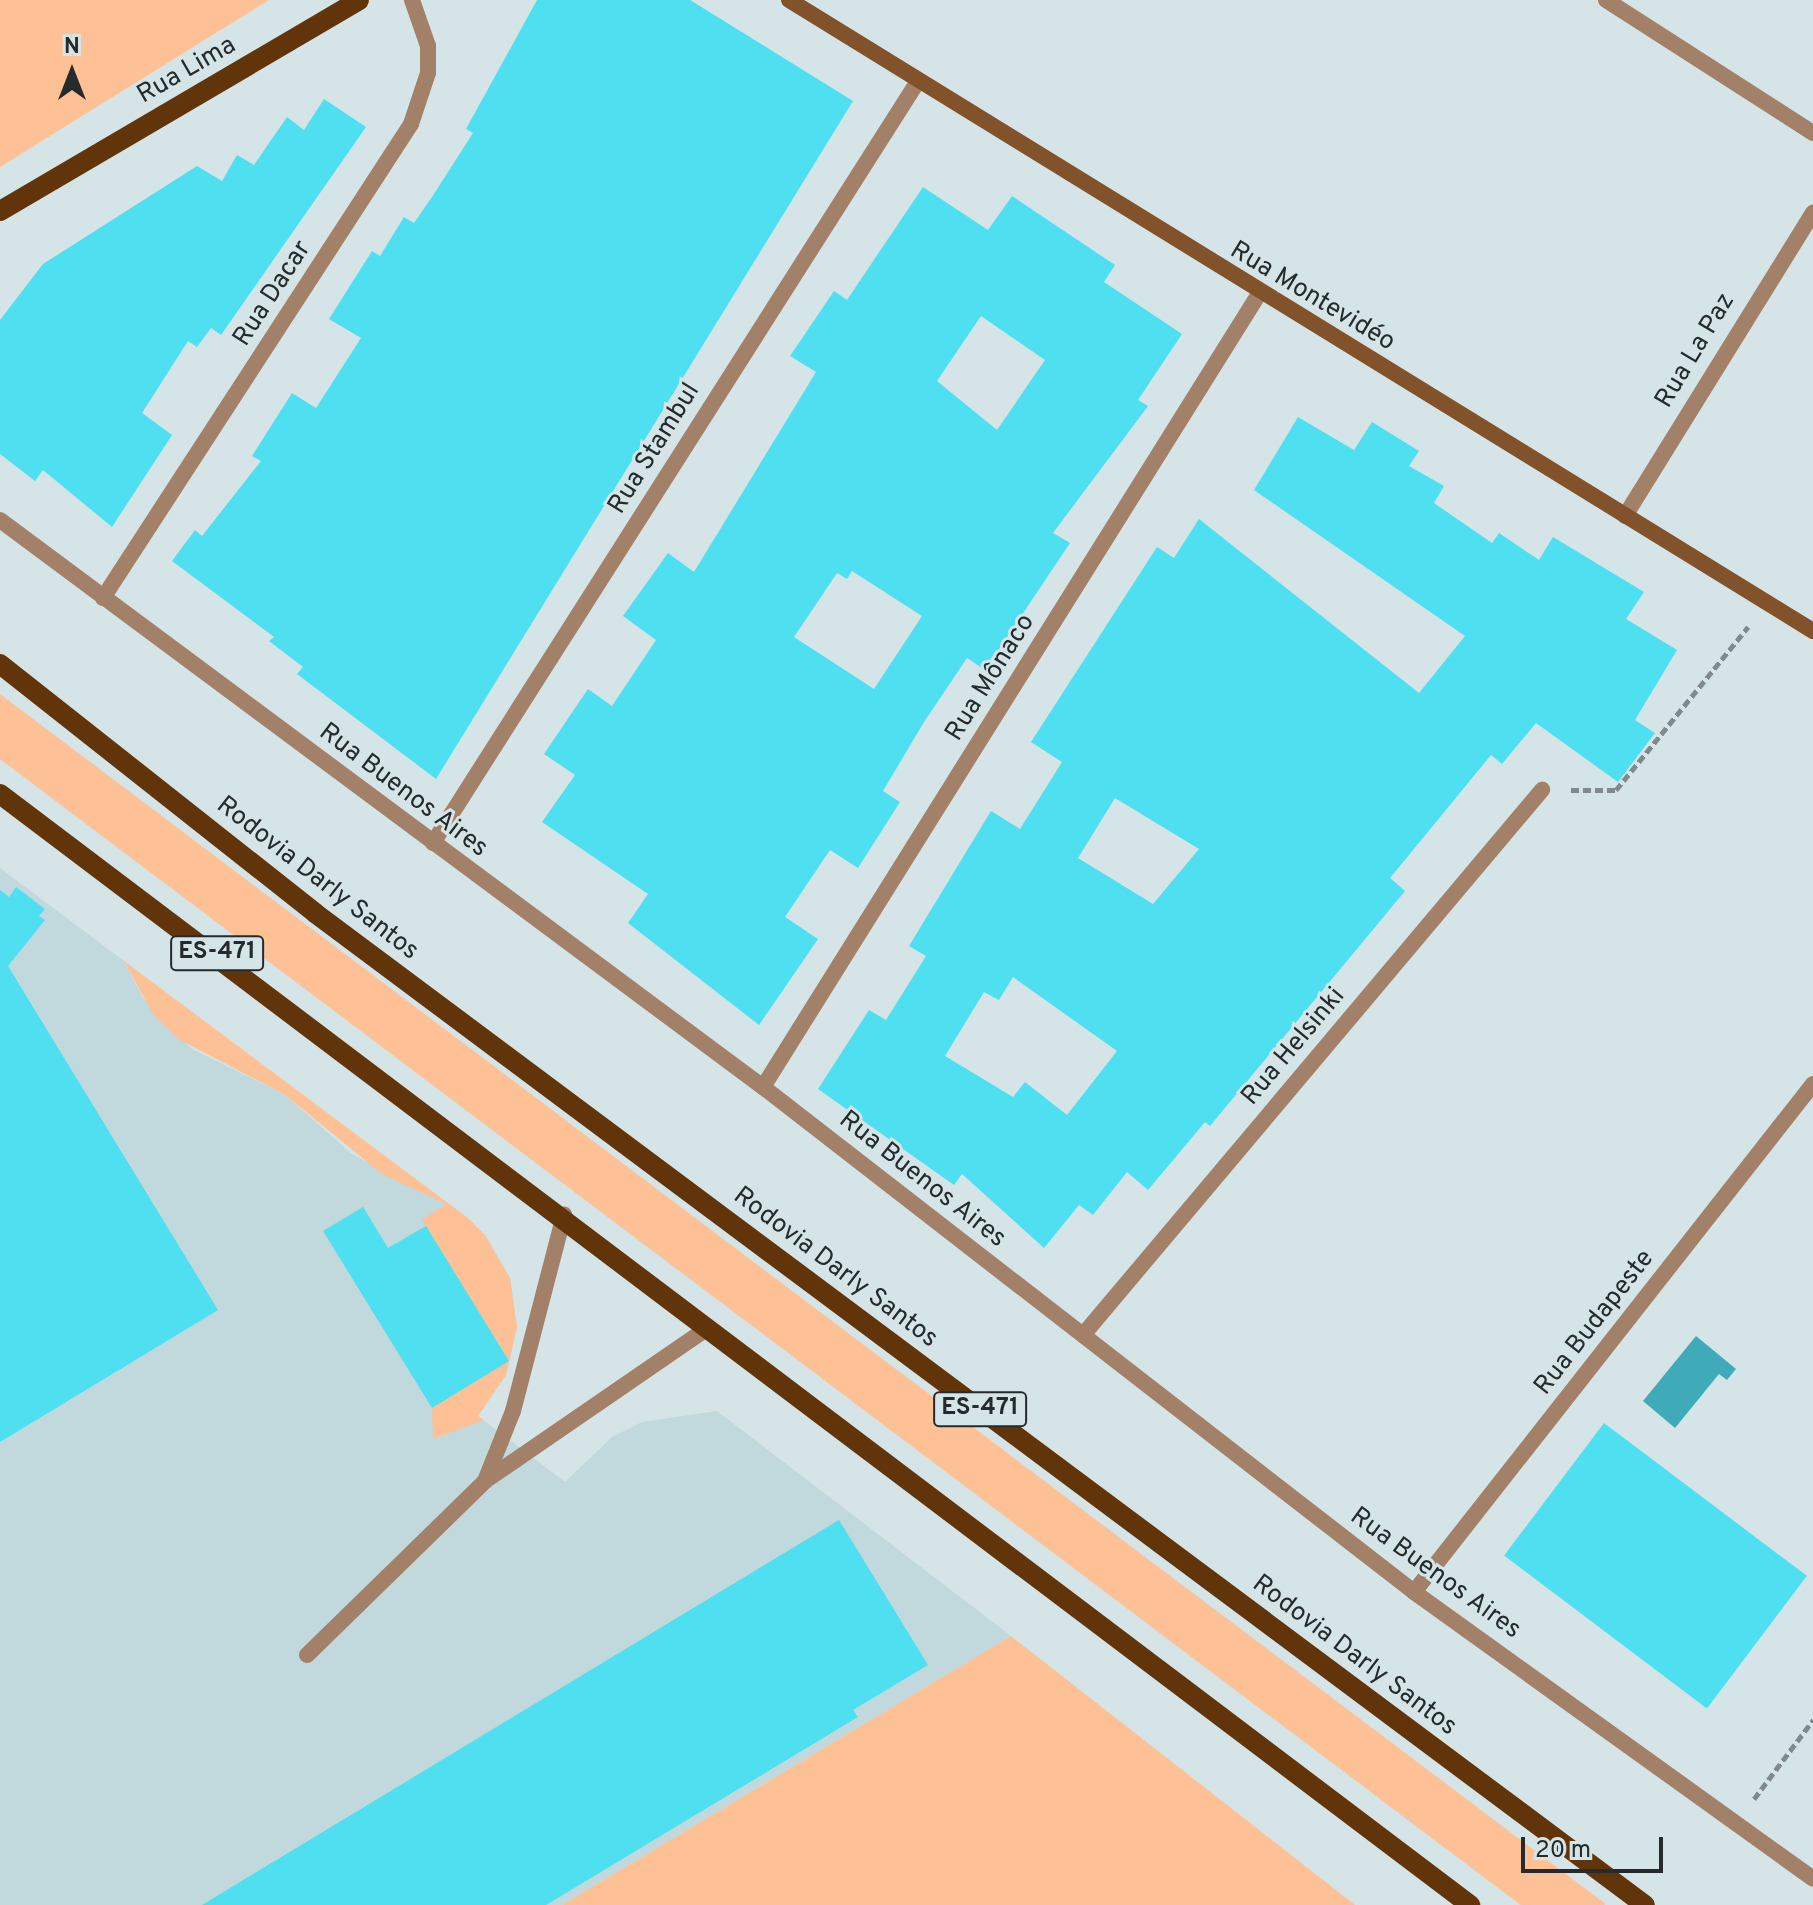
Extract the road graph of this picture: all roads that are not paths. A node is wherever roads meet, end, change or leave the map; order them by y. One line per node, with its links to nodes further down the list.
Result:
1 (359, 0): 7 (main road, Rua Lima)
2 (412, 0): 12 (street, Rua Dacar)
3 (789, 0): 5 (street, Rua Montevidéo)
4 (1606, 0): 6 (street)
5 (918, 81): 9 (street, Rua Montevidéo); 17 (street, Rua Stambul)
6 (1813, 133)
7 (0, 211)
8 (1813, 213): 10 (street, Rua La Paz)
9 (1259, 294): 10 (street, Rua Montevidéo); 19 (street, Rua Mônaco)
10 (1625, 516): 13 (street, Rua Montevidéo)
11 (0, 520): 12 (street, Rua Buenos Aires)
12 (103, 598): 17 (street, Rua Buenos Aires)
13 (1813, 631)
14 (0, 664): 28 (main road, Rodovia Darly Santos / ES-471)
15 (1542, 790): 22 (street, Rua Helsinki)
16 (3, 800): 20 (main road, ES-471)
17 (433, 843): 19 (street, Rua Buenos Aires)
18 (1813, 1084): 24 (street, Rua Budapeste)
19 (763, 1087): 22 (street, Rua Buenos Aires)
20 (564, 1215): 21 (main road, ES-471); 23 (street)
21 (708, 1328): 23 (street); 27 (main road, ES-471)
22 (1083, 1335): 24 (street, Rua Buenos Aires)
23 (485, 1481): 25 (street)
24 (1414, 1592): 26 (street, Rua Buenos Aires)
25 (307, 1655)
26 (1813, 1879)
27 (1470, 1905)
28 (1645, 1905)

